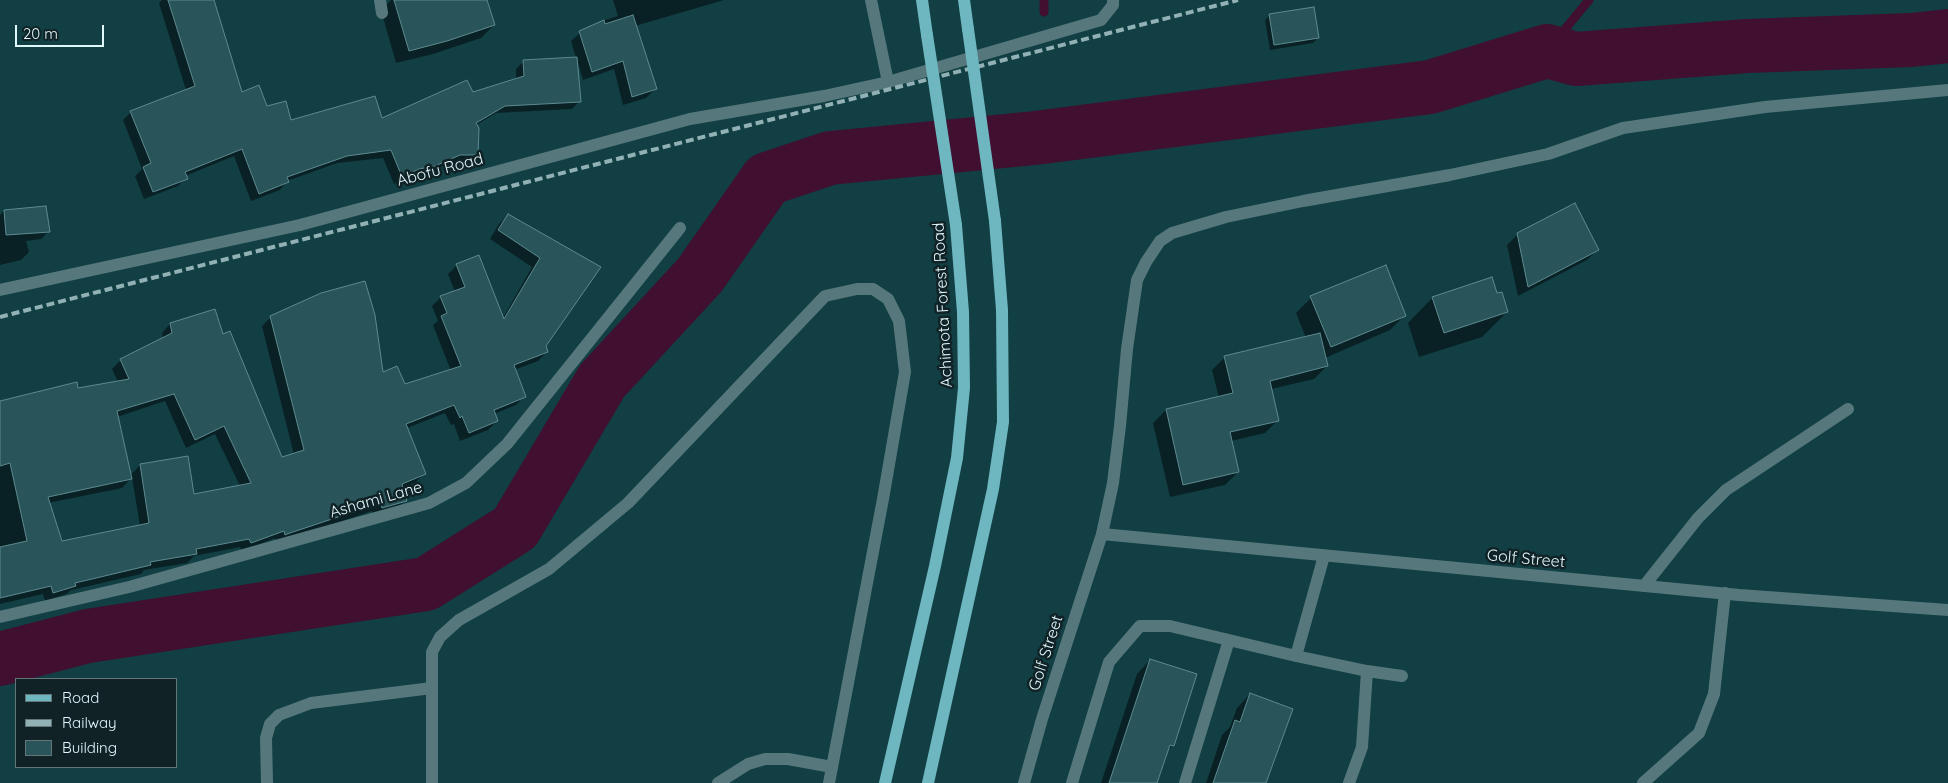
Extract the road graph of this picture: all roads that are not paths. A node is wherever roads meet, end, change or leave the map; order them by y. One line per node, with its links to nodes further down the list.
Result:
1 (380, 0): 6 (street)
2 (871, 0): 7 (street)
3 (922, 0): 28 (main road, Achimota Forest Road, bridge)
4 (964, 0): 29 (main road, bridge)
5 (1113, 0): 7 (street, Abofu Road)
6 (382, 13)
7 (888, 82): 10 (street, Abofu Road)
8 (1948, 90): 12 (street, Golf Street)
9 (680, 228): 17 (street, Ashami Lane)
10 (0, 290)
11 (1848, 409): 14 (street)
12 (1102, 534): 13 (street, Golf Street); 30 (street, Golf Street)
13 (1324, 556): 14 (street, Golf Street); 19 (street)
14 (1644, 586): 15 (street, Golf Street)
15 (1726, 593): 16 (street, Golf Street); 34 (street)
16 (1948, 610)
17 (0, 617)
18 (1229, 640): 19 (street); 31 (street); 32 (street)
19 (1296, 656): 20 (street)
20 (1367, 671): 21 (street); 33 (street)
21 (1402, 676)
22 (432, 688): 23 (street); 24 (street); 25 (street)
23 (832, 767): 26 (street); 27 (street)
24 (267, 783)
25 (432, 783)
26 (718, 783)
27 (829, 783)
28 (886, 783)
29 (928, 783)
30 (1024, 783)
31 (1072, 783)
32 (1186, 783)
33 (1350, 783)
34 (1643, 783)

